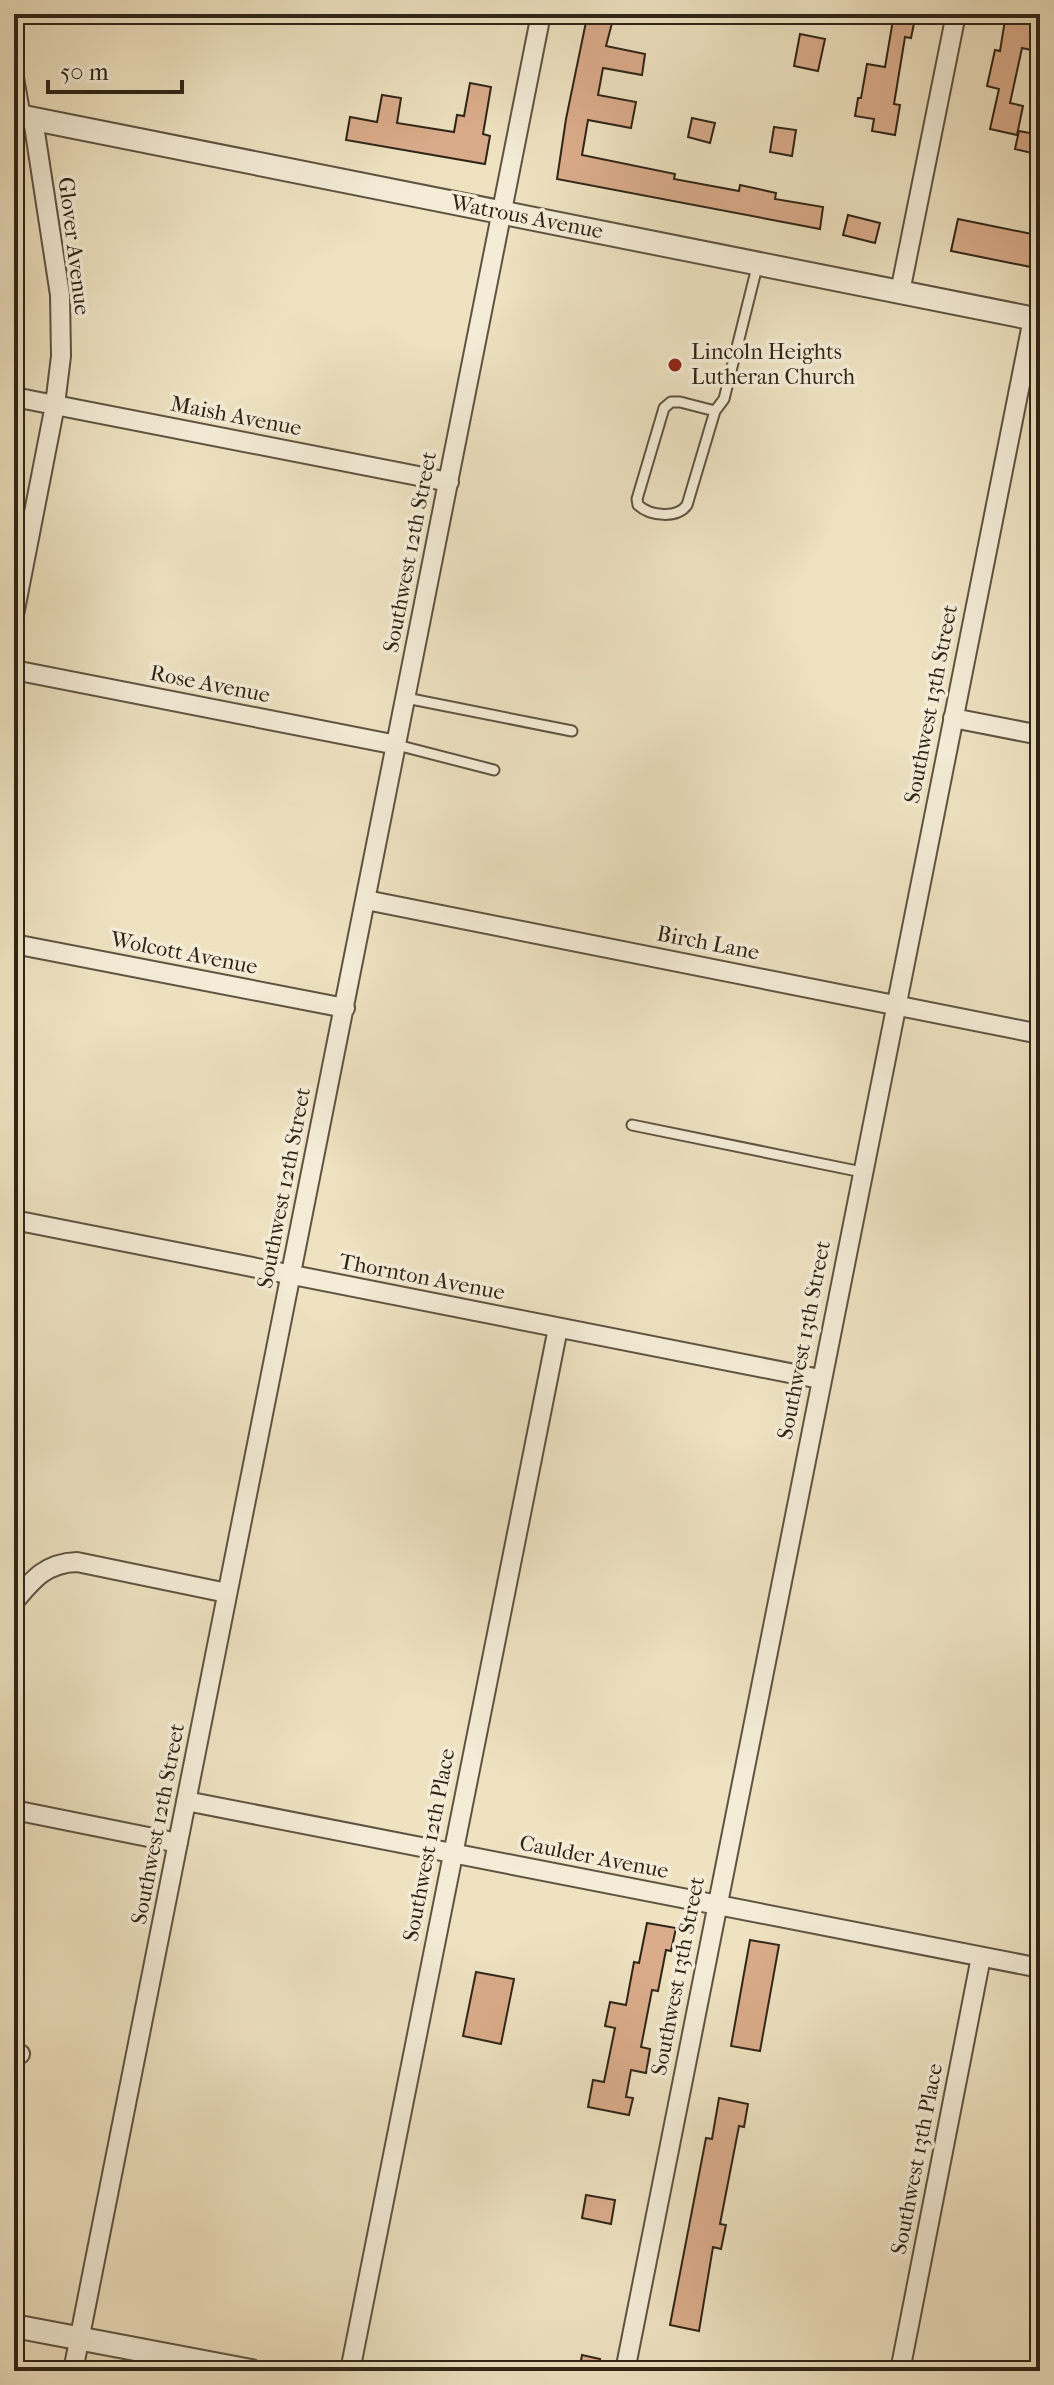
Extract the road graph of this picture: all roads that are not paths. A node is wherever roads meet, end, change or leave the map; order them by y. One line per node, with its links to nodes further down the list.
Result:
1 (541, 14): 5 (street, Southwest 12th Street)
2 (956, 14): 7 (street)
3 (14, 78): 4 (street, Glover Avenue)
4 (23, 117): 5 (street, Watrous Avenue); 10 (street, Glover Avenue)
5 (502, 212): 6 (street, Watrous Avenue); 12 (street, Southwest 12th Street)
6 (758, 263): 7 (street, Watrous Avenue); 11 (lane)
7 (900, 292): 8 (street, Watrous Avenue)
8 (1037, 319): 16 (street, Southwest 13th Street)
9 (14, 397): 10 (street, Maish Avenue)
10 (55, 405): 12 (street, Maish Avenue); 13 (street, Glover Avenue)
11 (715, 411): 11 (lane)
12 (449, 482): 15 (street, Southwest 12th Street)
13 (14, 615)
14 (14, 670): 19 (street, Rose Avenue)
15 (406, 698): 17 (lane); 19 (street, Southwest 12th Street)
16 (953, 718): 18 (street); 23 (street, Southwest 13th Street)
17 (572, 731)
18 (1040, 735)
19 (397, 745): 20 (lane); 21 (street, Southwest 12th Street)
20 (494, 770)
21 (366, 900): 23 (street, Birch Lane); 24 (street, Southwest 12th Street)
22 (14, 944): 24 (street, Wolcott Avenue)
23 (895, 1004): 25 (street, Birch Lane); 27 (street, Southwest 13th Street)
24 (345, 1008): 29 (street, Southwest 12th Street)
25 (1040, 1034)
26 (632, 1125): 27 (lane)
27 (862, 1172): 31 (street, Southwest 13th Street)
28 (14, 1220): 29 (street, Thornton Avenue)
29 (290, 1276): 30 (street, Thornton Avenue); 32 (street, Southwest 12th Street)
30 (558, 1328): 31 (street, Thornton Avenue); 37 (street, Southwest 12th Place)
31 (820, 1379): 38 (street, Southwest 13th Street)
32 (227, 1593): 33 (street); 34 (street, Southwest 12th Street)
33 (14, 1602)
34 (186, 1801): 36 (street, Southwest 12th Street); 37 (street, Caulder Avenue)
35 (14, 1810): 36 (street)
36 (178, 1843): 42 (street, Southwest 12th Street)
37 (452, 1854): 38 (street, Caulder Avenue); 45 (street, Southwest 12th Place)
38 (716, 1905): 39 (street, Caulder Avenue); 46 (street, Southwest 13th Street)
39 (981, 1957): 40 (street, Caulder Avenue); 47 (street, Southwest 13th Place)
40 (1040, 1968)
41 (14, 2326): 42 (street)
42 (79, 2338): 43 (street, Southwest 12th Street); 44 (street)
43 (73, 2371)
44 (251, 2371)
45 (350, 2371)
46 (625, 2371)
47 (900, 2371)

